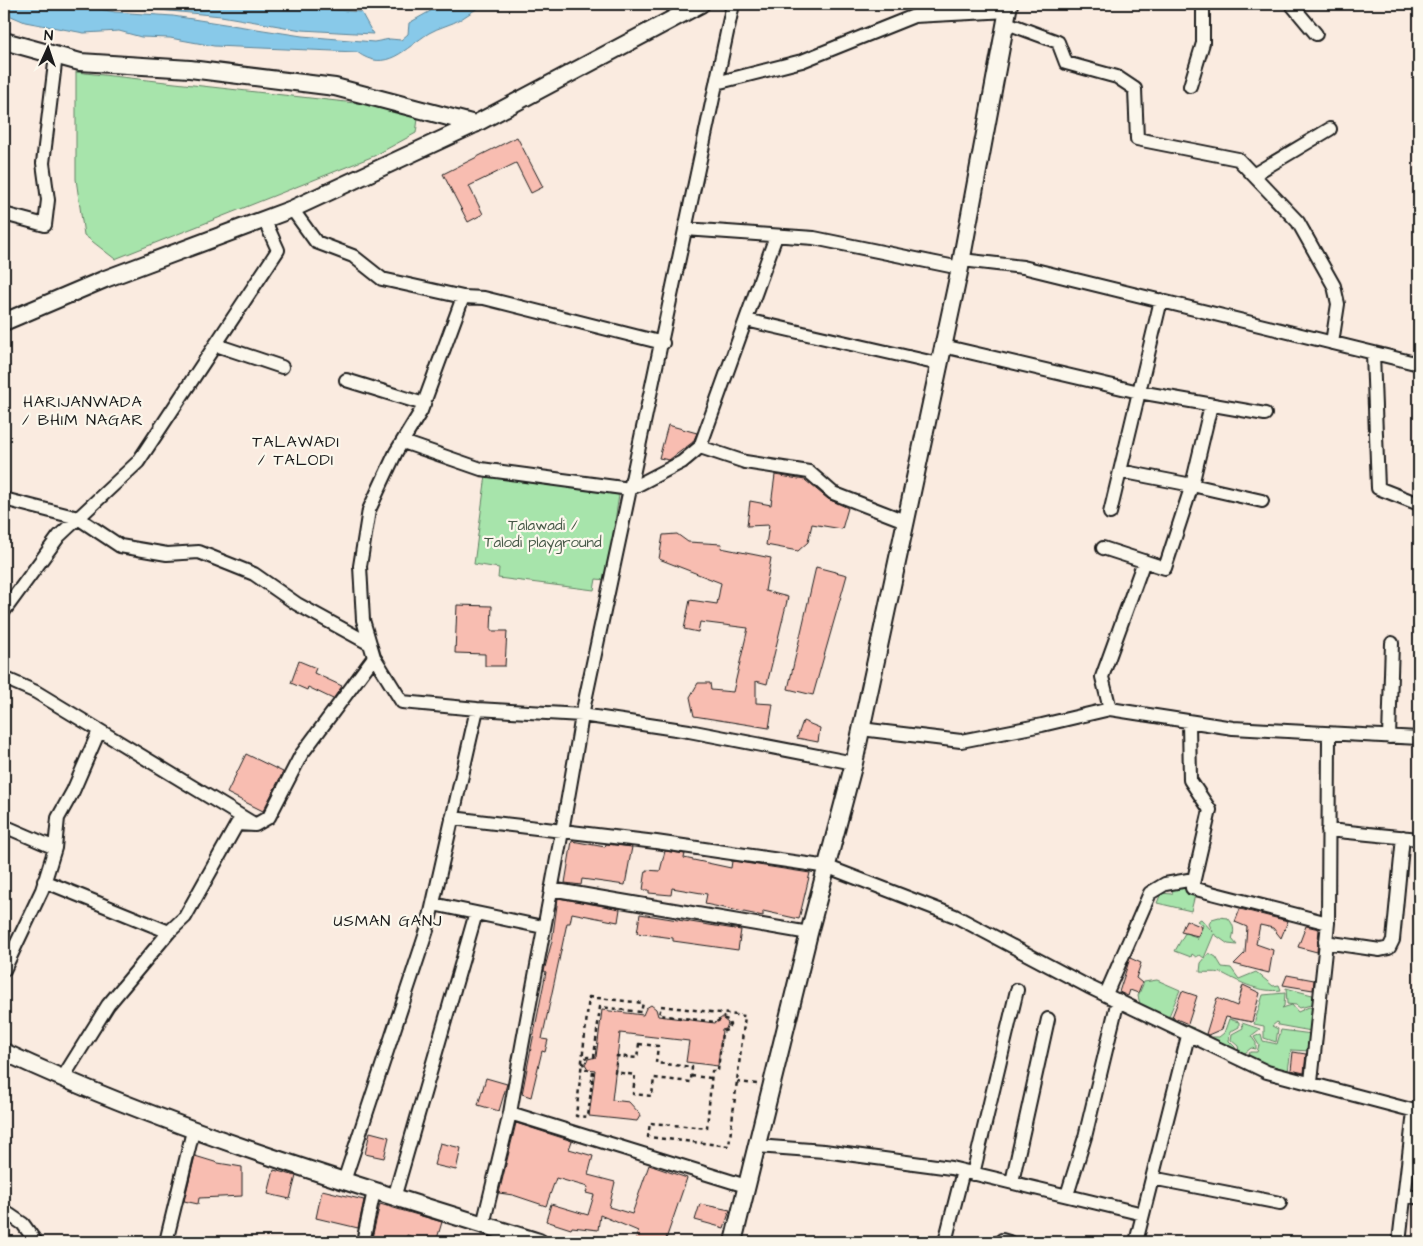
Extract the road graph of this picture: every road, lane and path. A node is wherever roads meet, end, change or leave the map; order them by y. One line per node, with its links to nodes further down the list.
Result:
1 (701, 4): 11 (street)
2 (733, 4): 9 (street)
3 (1203, 4): 10 (street)
4 (1291, 4): 6 (street)
5 (1008, 13): 9 (street); 13 (street); 19 (street)
6 (1316, 34)
7 (4, 41): 8 (street)
8 (56, 55): 11 (street); 15 (street)
9 (716, 83): 17 (street)
10 (1190, 86)
11 (474, 124): 14 (street)
12 (1330, 129): 13 (street)
13 (1252, 175): 25 (street)
14 (292, 209): 16 (street); 20 (street)
15 (4, 214)
16 (264, 219): 23 (street); 26 (street)
17 (685, 230): 18 (street); 24 (street)
18 (776, 236): 19 (street); 22 (street)
19 (961, 264): 21 (street); 27 (street)
20 (463, 297): 24 (street); 34 (street)
21 (1161, 300): 25 (street); 33 (street)
22 (746, 320): 29 (street); 38 (street)
23 (4, 322)
24 (662, 343): 41 (street)
25 (1332, 343): 28 (street)
26 (216, 345): 31 (street); 46 (street)
27 (943, 346): 29 (street); 33 (street)
28 (1373, 354): 30 (street); 44 (street)
29 (939, 364): 47 (street)
30 (1419, 364)
31 (282, 367)
32 (346, 380): 34 (street)
33 (1139, 392): 35 (street); 39 (street)
34 (424, 404): 37 (street)
35 (1211, 405): 36 (street); 40 (street)
36 (1265, 414)
37 (402, 442): 41 (street); 52 (street)
38 (700, 447): 41 (street); 47 (street)
39 (1120, 471): 40 (street); 45 (street)
40 (1192, 484): 43 (street); 49 (street)
41 (630, 489): 57 (street)
42 (4, 498): 46 (street)
43 (1262, 501)
44 (1419, 504)
45 (1110, 513)
46 (78, 518): 50 (street); 52 (street)
47 (906, 522): 59 (street)
48 (1102, 548): 49 (street)
49 (1144, 561): 56 (street)
50 (4, 611)
51 (1392, 643): 62 (street)
52 (370, 644): 53 (street)
53 (374, 657): 55 (street); 66 (street)
54 (4, 678): 60 (street)
55 (477, 709): 57 (street); 65 (street)
56 (1110, 709): 58 (street); 59 (street)
57 (582, 715): 64 (street); 69 (street)
58 (1190, 722): 61 (street); 74 (street)
59 (861, 729): 64 (street)
60 (99, 731): 66 (street); 72 (street)
61 (1329, 735): 62 (street); 68 (street)
62 (1389, 737): 63 (street)
63 (1419, 738)
64 (854, 763): 73 (street)
65 (452, 818): 69 (street); 77 (street)
66 (255, 825): 81 (street)
67 (4, 826): 72 (street)
68 (1328, 830): 70 (street); 79 (street)
69 (564, 832): 73 (street); 76 (street)
70 (1403, 837): 71 (street); 83 (street)
71 (1419, 838)
72 (55, 848): 75 (street)
73 (828, 867): 82 (street); 86 (street)
74 (1194, 879): 79 (street); 86 (street)
75 (44, 881): 81 (street); 84 (street)
76 (550, 889): 80 (street); 82 (street)
77 (433, 904): 78 (street); 104 (street)
78 (476, 913): 80 (street); 110 (street)
79 (1328, 923): 83 (street)
80 (543, 927): 99 (street)
81 (170, 932): 94 (street)
82 (809, 932): 97 (street)
83 (1325, 942): 96 (street)
84 (4, 970)
85 (1017, 990): 102 (street)
86 (1106, 994): 87 (street)
87 (1118, 1000): 90 (street); 108 (street)
88 (643, 1003): 88 (path)
89 (1048, 1019): 105 (street)
90 (1188, 1036): 96 (street); 103 (street)
91 (4, 1052): 94 (street)
92 (691, 1076): 92 (path); 93 (path)
93 (712, 1078): 95 (path); 95 (path)
94 (62, 1079): 100 (street)
95 (737, 1082): 97 (path)
96 (1311, 1082): 98 (street)
97 (771, 1086): 101 (street)
98 (1417, 1112): 109 (street)
99 (510, 1113): 106 (street); 115 (street)
100 (193, 1131): 104 (street); 117 (street)
101 (756, 1146): 102 (street); 106 (street)
102 (968, 1172): 105 (street); 121 (street)
103 (1152, 1178): 112 (street); 114 (street)
104 (344, 1181): 107 (street)
105 (1012, 1182): 108 (street)
106 (746, 1186): 120 (street)
107 (374, 1191): 110 (street); 118 (street)
108 (1067, 1195): 114 (street)
109 (1405, 1195): 111 (street); 123 (street)
110 (394, 1198): 115 (street)
111 (1419, 1198)
112 (1280, 1204)
113 (4, 1211): 116 (street)
114 (1143, 1214): 122 (street)
115 (483, 1225): 119 (street)
116 (36, 1242)
117 (166, 1242)
118 (363, 1242)
119 (539, 1242)
120 (733, 1242)
121 (945, 1242)
122 (1136, 1242)
123 (1399, 1242)

